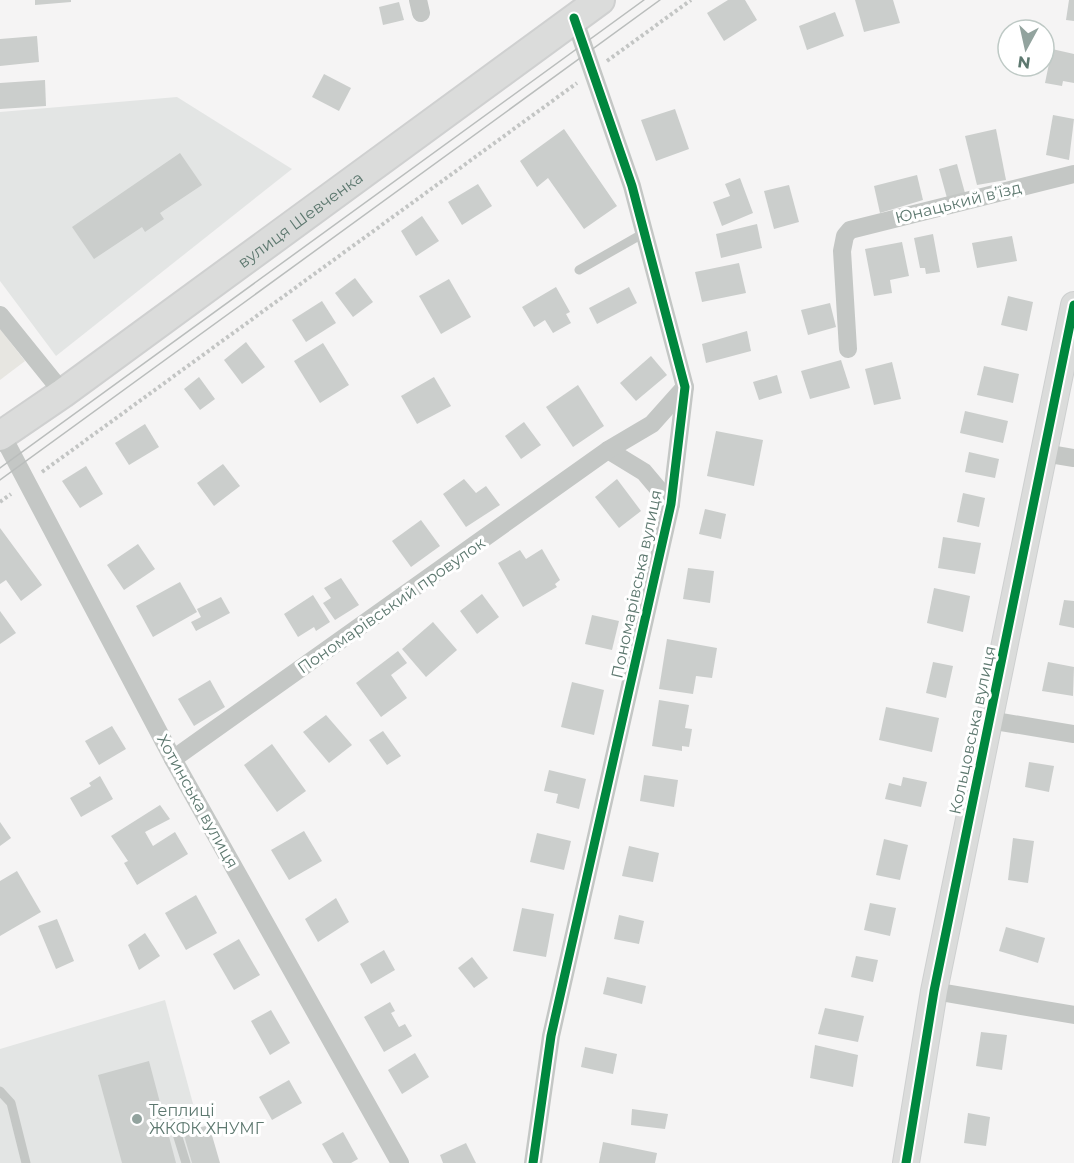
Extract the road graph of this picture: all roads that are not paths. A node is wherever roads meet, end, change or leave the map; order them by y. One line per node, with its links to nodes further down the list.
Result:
1 (600, 0): 2 (main road, вулиця Шевченка)
2 (574, 18): 4 (street, Пономарівська вулиця); 10 (main road, вулиця Шевченка)
3 (1074, 174): 8 (street, Юнацький в’їзд)
4 (645, 233): 5 (lane); 9 (street, Пономарівська вулиця)
5 (579, 270)
6 (1074, 305): 13 (street, Кольцовська вулиця)
7 (0, 315): 10 (street)
8 (848, 349)
9 (685, 387): 12 (street, Пономарівський провулок); 15 (street, Пономарівська вулиця)
10 (63, 393): 11 (main road, вулиця Шевченка)
11 (1, 436): 18 (street, Хотинська вулиця)
12 (608, 450): 15 (street); 18 (street, Пономарівський провулок)
13 (1044, 453): 14 (street); 16 (street, Кольцовська вулиця)
14 (1074, 458)
15 (671, 504): 26 (street, Пономарівська вулиця)
16 (989, 720): 17 (street); 19 (street, Кольцовська вулиця)
17 (1074, 734)
18 (174, 759): 25 (street, Хотинська вулиця)
19 (934, 991): 20 (street); 27 (street, Кольцовська вулиця)
20 (1074, 1015)
21 (0, 1091): 23 (lane)
22 (173, 1121): 24 (lane)
23 (26, 1163)
24 (186, 1163)
25 (400, 1163)
26 (533, 1163)
27 (906, 1163)

